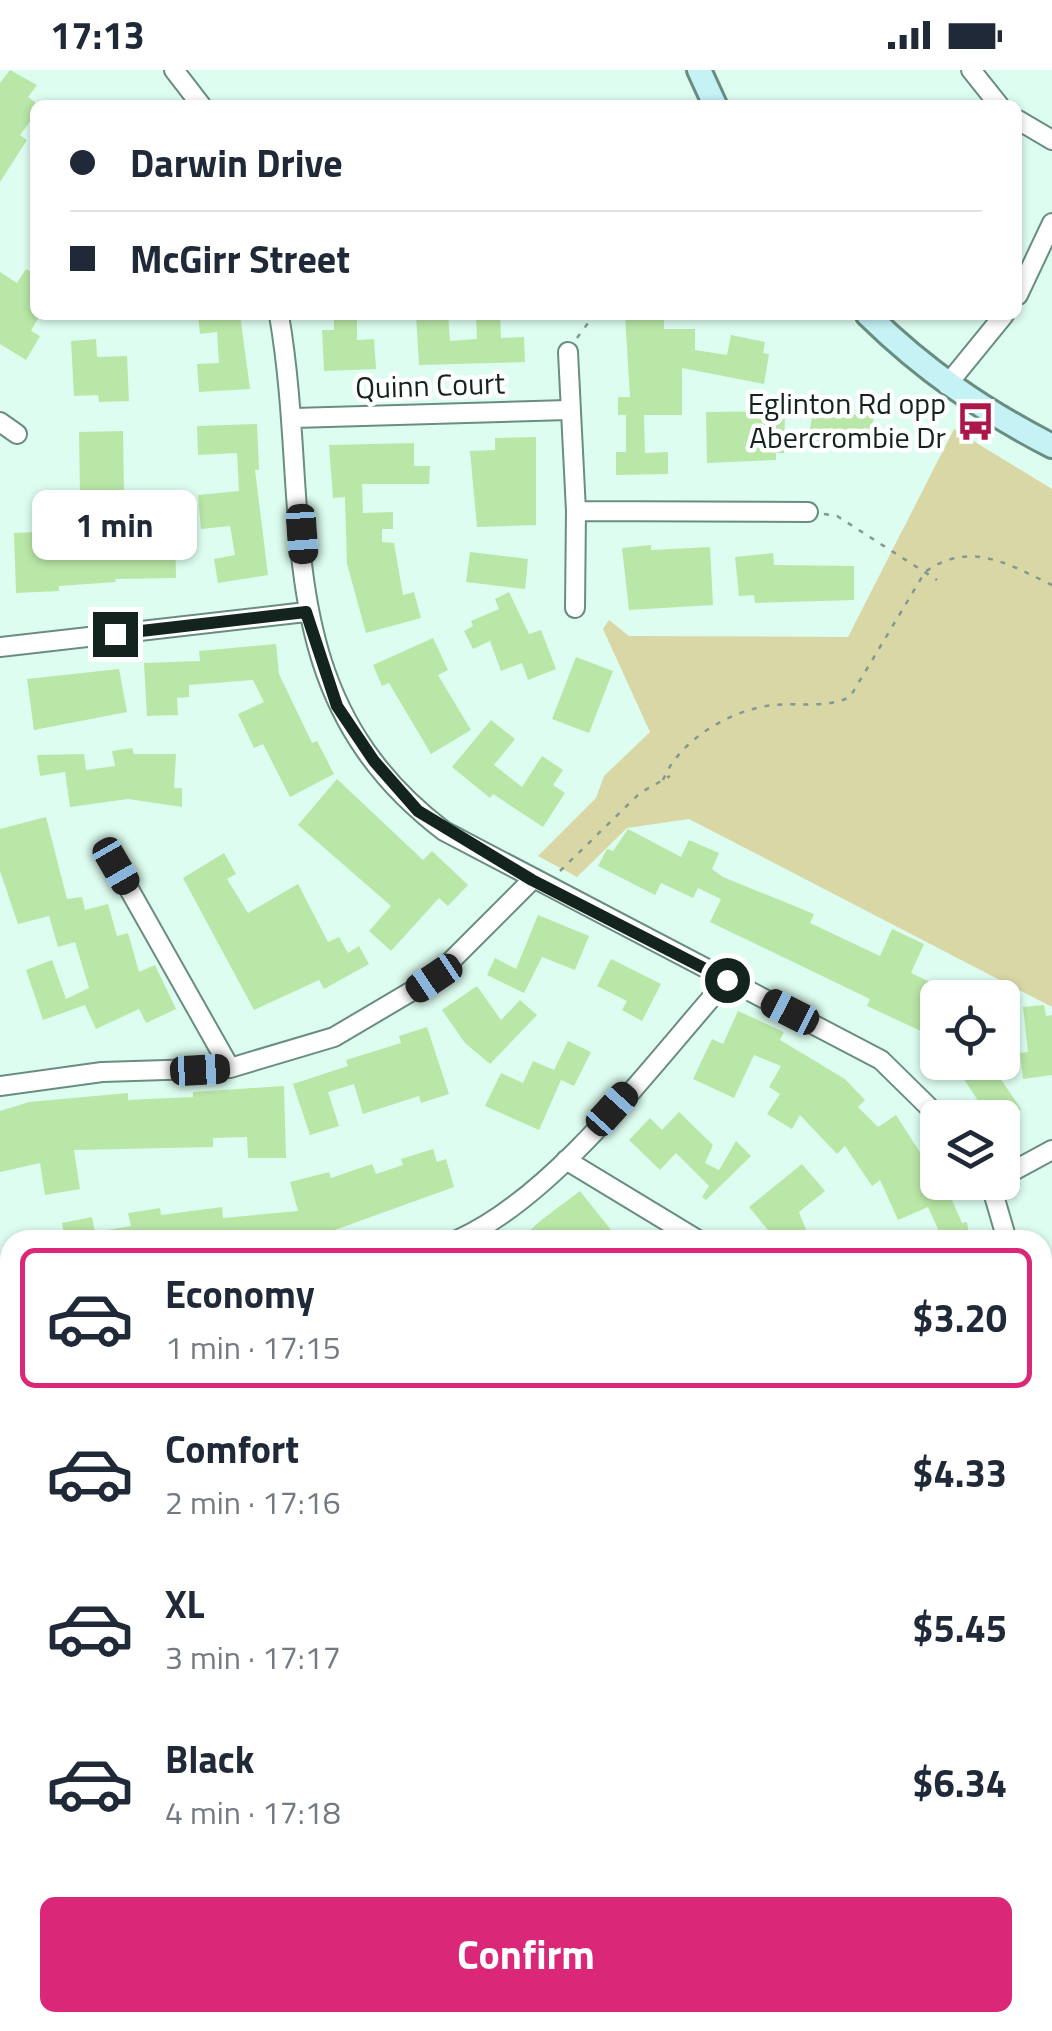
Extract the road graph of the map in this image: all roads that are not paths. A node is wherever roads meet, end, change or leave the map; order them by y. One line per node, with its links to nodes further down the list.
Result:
1 (174, 70): 4 (street)
2 (700, 70): 5 (main road)
3 (970, 70): 6 (street)
4 (197, 100)
5 (713, 100)
6 (995, 100)
7 (1022, 122): 8 (street)
8 (1052, 140)
9 (1052, 224): 10 (street)
10 (1022, 288)
11 (280, 320): 17 (street)
12 (874, 320): 15 (main road)
13 (1000, 320): 15 (street)
14 (568, 352): 16 (street)
15 (947, 385): 20 (main road)
16 (568, 410): 17 (street, Quinn Court); 21 (street)
17 (294, 418): 24 (street)
18 (0, 422): 19 (street)
19 (17, 434)
20 (1052, 446)
21 (576, 511): 22 (street); 23 (street)
22 (808, 512)
23 (575, 608)
24 (306, 612): 25 (street); 27 (street)
25 (0, 647)
26 (116, 866): 29 (street)
27 (539, 884): 28 (street); 29 (street)
28 (727, 980): 31 (street); 33 (street)
29 (230, 1068): 30 (street)
30 (0, 1086)
31 (922, 1100)
32 (1052, 1150): 34 (street)
33 (566, 1160): 36 (street); 37 (street)
34 (1020, 1167)
35 (996, 1200): 38 (street)
36 (476, 1230)
37 (682, 1230)
38 (1005, 1230)

